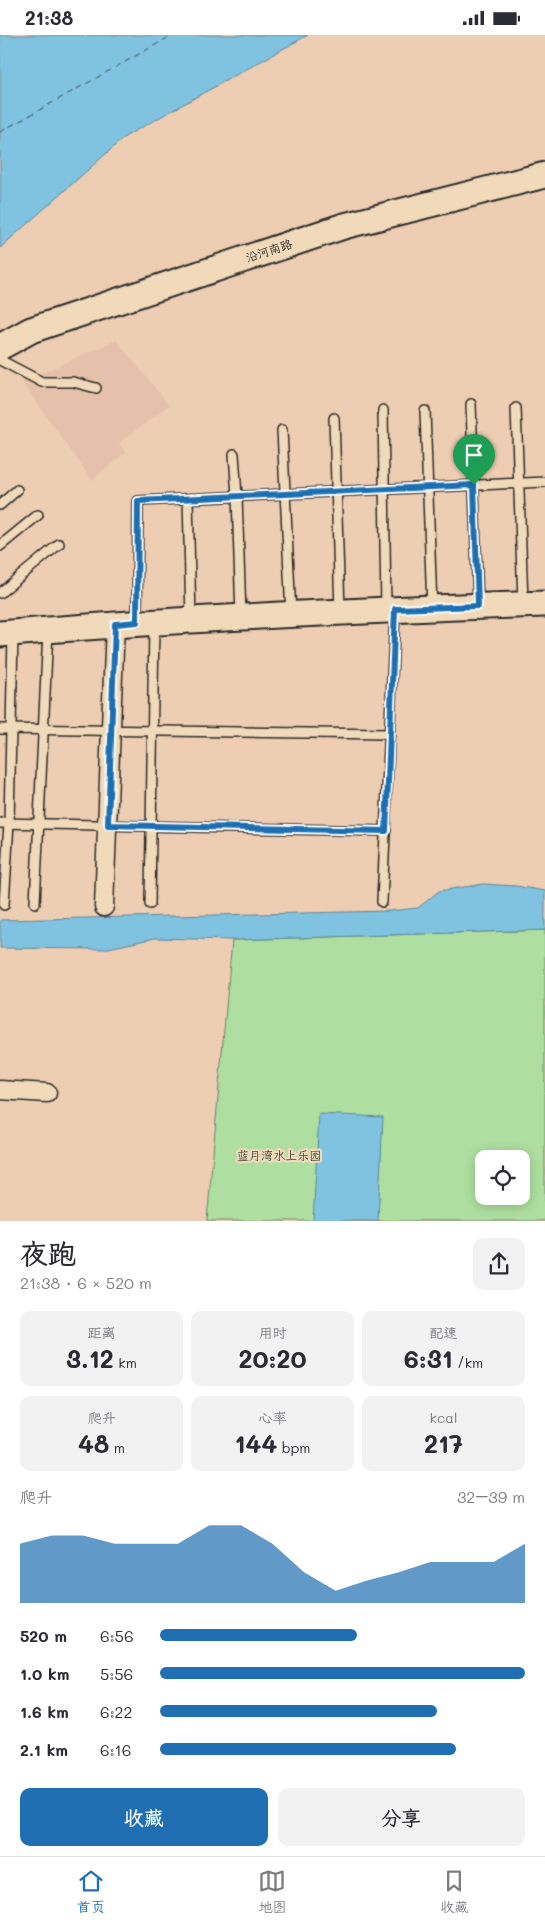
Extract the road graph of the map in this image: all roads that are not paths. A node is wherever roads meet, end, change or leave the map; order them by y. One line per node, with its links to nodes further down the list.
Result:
1 (545, 175): 2 (main road, 沿河南路)
2 (0, 347)
3 (0, 360): 4 (lane)
4 (96, 389)
5 (471, 404): 14 (lane)
6 (516, 408): 13 (lane)
7 (383, 410): 16 (lane)
8 (425, 411): 15 (lane)
9 (334, 419): 18 (lane)
10 (282, 430): 19 (lane)
11 (234, 454): 20 (lane)
12 (545, 482): 13 (lane)
13 (519, 483): 14 (lane); 27 (lane)
14 (474, 485): 15 (lane); 28 (lane)
15 (428, 488): 16 (lane); 29 (lane)
16 (384, 489): 18 (lane); 30 (lane)
17 (17, 491): 22 (lane)
18 (336, 492): 19 (lane); 31 (lane)
19 (285, 494): 20 (lane); 32 (lane)
20 (237, 497): 21 (lane); 33 (lane)
21 (188, 499): 34 (lane); 35 (lane)
22 (0, 505)
23 (38, 515): 25 (lane)
24 (59, 545): 26 (lane)
25 (0, 546)
26 (0, 593)
27 (534, 604): 28 (main road)
28 (478, 606): 29 (main road)
29 (432, 608): 30 (main road)
30 (390, 609): 31 (main road); 43 (lane)
31 (340, 612): 32 (main road)
32 (291, 614): 33 (main road)
33 (241, 617): 34 (main road)
34 (191, 619): 35 (main road)
35 (135, 622): 36 (main road); 41 (street); 42 (lane)
36 (48, 629): 37 (main road); 40 (lane)
37 (7, 633): 39 (lane)
38 (0, 729): 39 (lane)
39 (11, 729): 40 (lane); 44 (lane)
40 (43, 729): 41 (lane); 45 (lane)
41 (111, 730): 42 (lane); 46 (street)
42 (152, 731): 43 (lane); 47 (lane)
43 (390, 734): 48 (lane)
44 (4, 823): 45 (lane); 52 (lane)
45 (39, 824): 46 (lane); 49 (lane)
46 (108, 825): 47 (lane); 53 (street)
47 (151, 826): 48 (lane); 51 (lane)
48 (386, 831): 50 (lane)
49 (35, 903)
50 (382, 903)
51 (150, 904)
52 (4, 905)
53 (104, 907)
54 (0, 1090): 55 (street)
55 (47, 1093)

